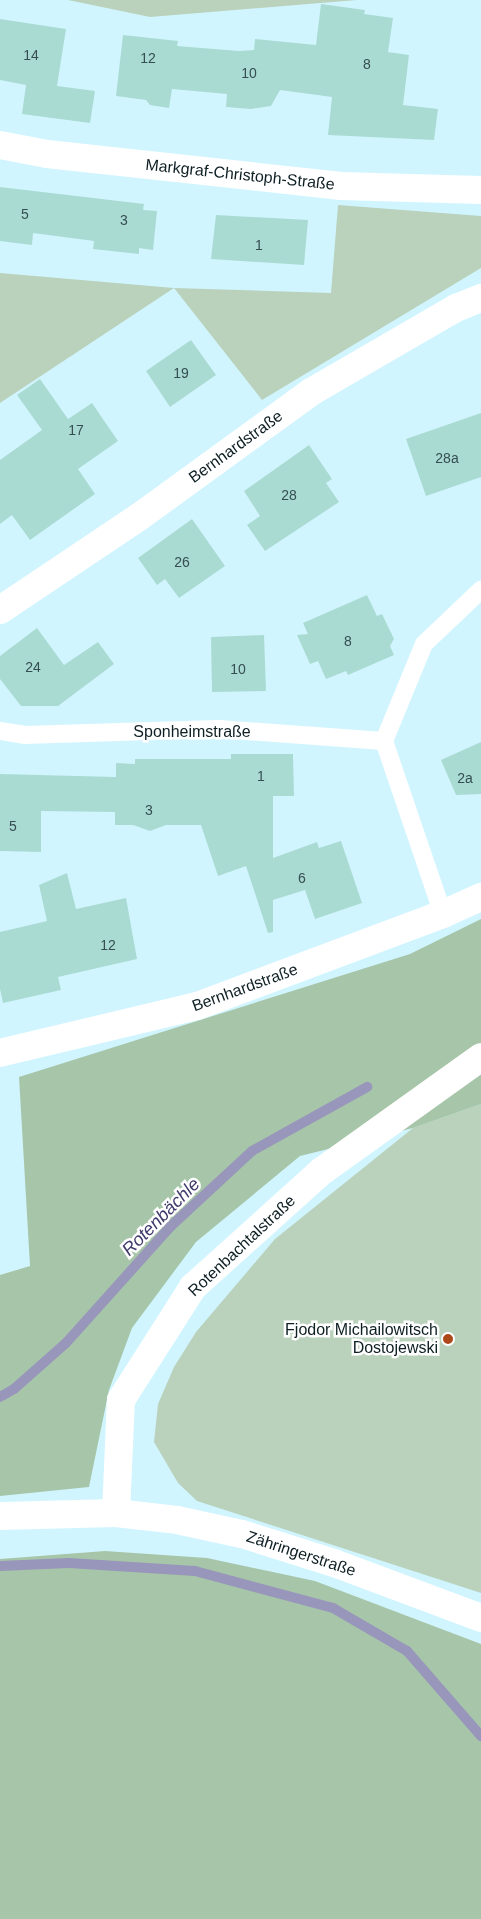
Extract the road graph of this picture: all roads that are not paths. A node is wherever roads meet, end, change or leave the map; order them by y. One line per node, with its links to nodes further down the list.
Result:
1 (0, 145): 2 (street, Markgraf-Christoph-Straße)
2 (481, 190)
3 (481, 298): 5 (street, Bernhardstraße)
4 (481, 590): 7 (lane)
5 (0, 610)
6 (0, 731): 7 (lane, Sponheimstraße)
7 (384, 741): 9 (lane)
8 (481, 897): 9 (street, Bernhardstraße)
9 (443, 914): 10 (street, Bernhardstraße)
10 (0, 1053)
11 (481, 1057): 12 (street, Rotenbachtalstraße)
12 (116, 1513): 13 (street); 14 (street, Zähringerstraße)
13 (0, 1516)
14 (481, 1618)

